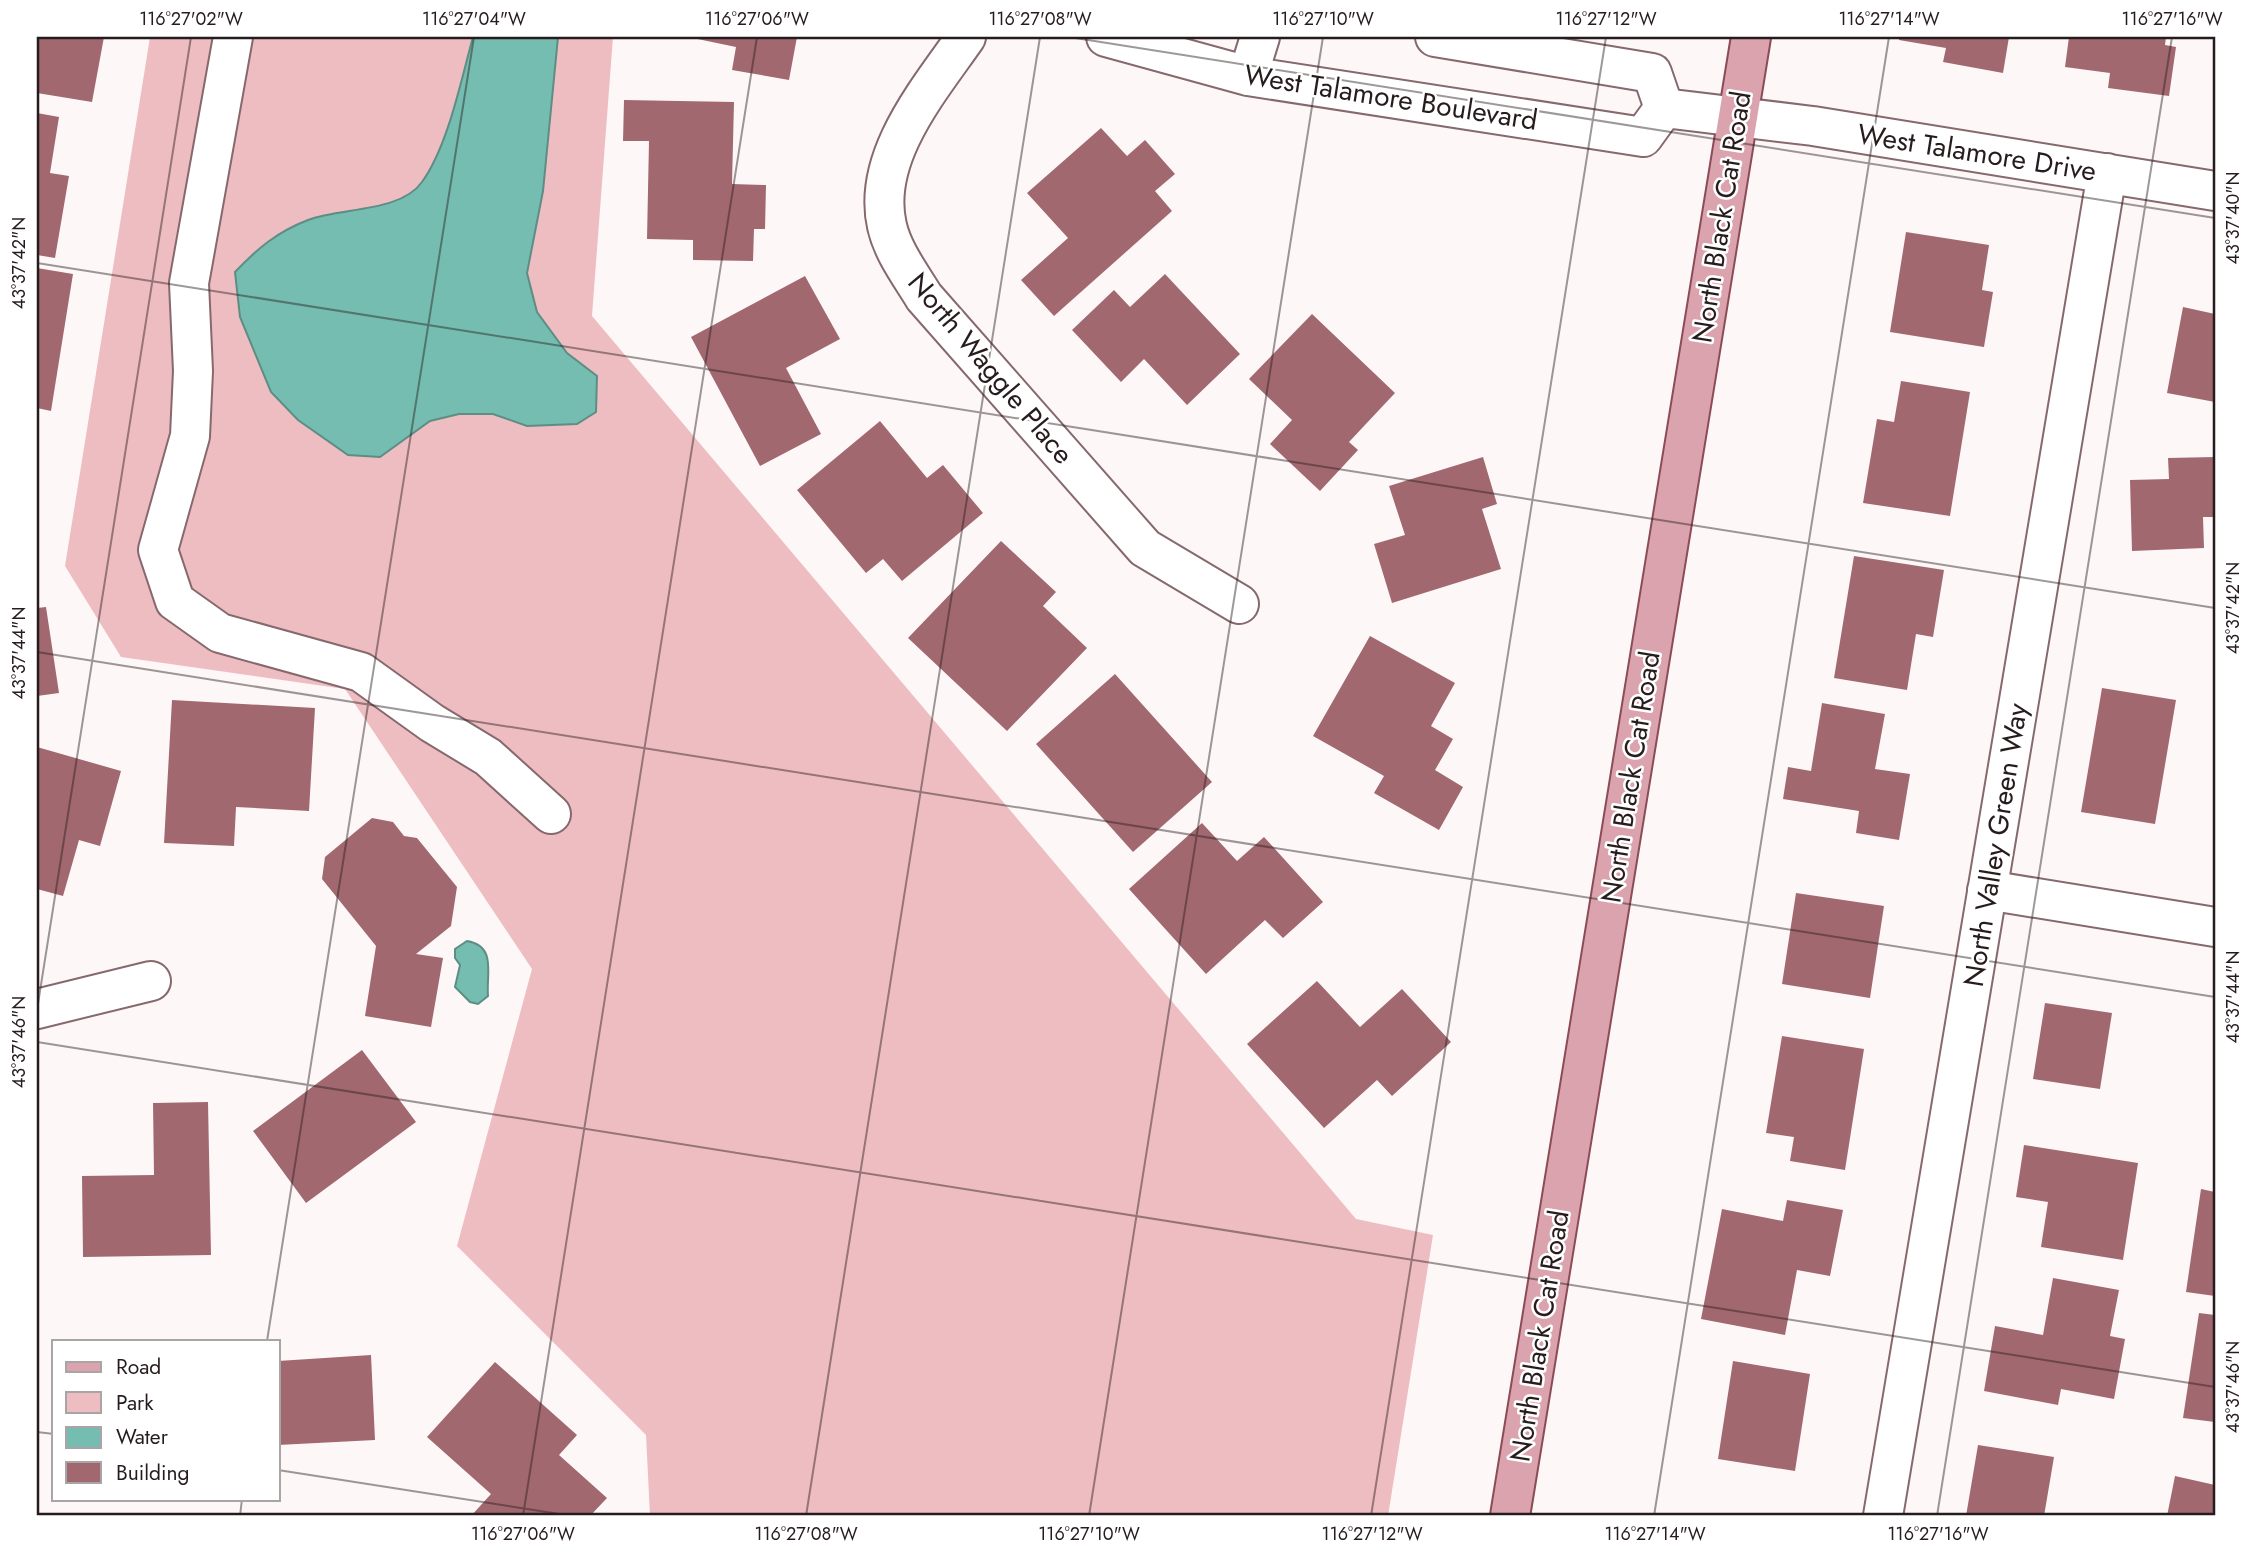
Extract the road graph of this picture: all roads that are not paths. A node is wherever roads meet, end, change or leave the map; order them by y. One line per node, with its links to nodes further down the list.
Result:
1 (233, 37): 13 (street)
2 (966, 37): 12 (street, North Waggle Place)
3 (1106, 37): 7 (street, West Talamore Boulevard)
4 (1261, 37): 7 (street)
5 (1435, 37): 8 (street)
6 (1751, 37): 9 (main road, North Black Cat Road)
7 (1248, 76): 8 (street, West Talamore Boulevard)
8 (1664, 108): 9 (street)
9 (1738, 117): 10 (street, West Talamore Drive); 18 (main road, North Black Cat Road)
10 (2107, 173): 11 (street, West Talamore Drive); 14 (street, North Valley Green Way)
11 (2215, 191)
12 (1239, 604)
13 (551, 814)
14 (1987, 890): 15 (street); 19 (street, North Valley Green Way)
15 (2215, 926)
16 (150, 981): 17 (street)
17 (37, 1009)
18 (1510, 1516)
19 (1883, 1516)

